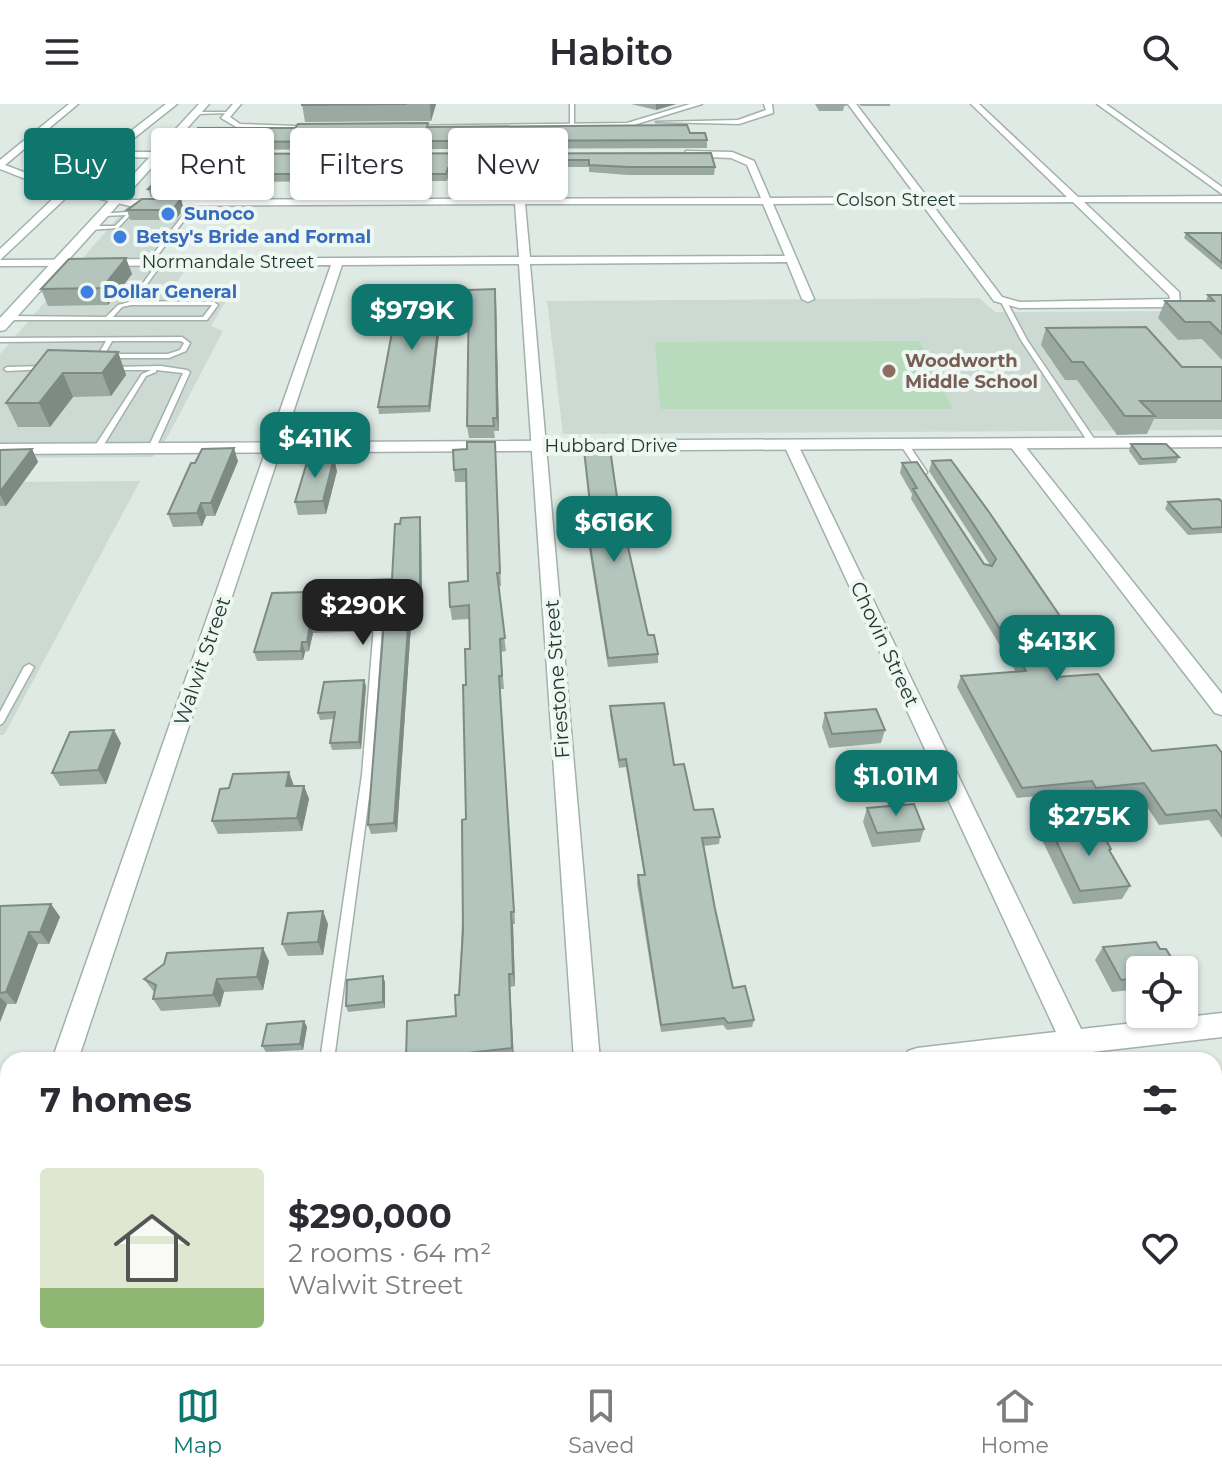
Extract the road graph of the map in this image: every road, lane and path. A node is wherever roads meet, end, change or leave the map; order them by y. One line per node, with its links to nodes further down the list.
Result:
1 (74, 104): 20 (street)
2 (172, 104): 17 (main road)
3 (237, 104): 11 (street)
4 (572, 104): 13 (lane)
5 (768, 104): 12 (street)
6 (852, 104): 27 (street)
7 (975, 104): 28 (street)
8 (1101, 104): 23 (street)
9 (691, 105): 12 (street)
10 (200, 108): 11 (lane); 16 (main road)
11 (230, 113): 14 (street)
12 (650, 120): 13 (street)
13 (572, 125): 15 (street)
14 (335, 126)
15 (392, 126)
16 (182, 128)
17 (135, 133)
18 (667, 154): 29 (street)
19 (151, 162): 22 (main road)
20 (0, 165): 21 (street, Colson Street)
21 (24, 173)
22 (135, 179)
23 (1222, 191)
24 (1222, 199): 28 (street, Colson Street)
25 (59, 200): 36 (main road)
26 (116, 200): 31 (street, Colson Street); 34 (main road)
27 (924, 200): 28 (street, Colson Street); 29 (street, Colson Street); 44 (street)
28 (1077, 200): 44 (street)
29 (766, 201): 30 (street, Colson Street); 37 (street)
30 (520, 202): 32 (street, Colson Street); 38 (street, Firestone Street)
31 (146, 203): 32 (street, Colson Street); 33 (lane)
32 (195, 203): 40 (lane)
33 (130, 213): 34 (lane); 35 (lane)
34 (102, 215): 35 (main road)
35 (90, 228): 42 (main road)
36 (0, 256)
37 (791, 259): 38 (street, Normandale Street); 43 (street)
38 (525, 260): 39 (street, Normandale Street); 59 (street, Firestone Street)
39 (338, 261): 40 (street, Normandale Street); 61 (street, Walwit Street)
40 (155, 262): 42 (street, Normandale Street); 45 (lane)
41 (0, 263): 42 (street, Normandale Street)
42 (59, 263): 47 (main road)
43 (808, 299)
44 (1004, 302): 56 (lane)
45 (131, 303): 46 (lane); 46 (lane)
46 (109, 317): 47 (lane)
47 (4, 323)
48 (0, 340): 49 (lane)
49 (110, 340): 49 (lane)
50 (54, 368): 53 (lane)
51 (108, 368): 52 (lane)
52 (161, 368): 60 (lane); 63 (lane)
53 (7, 369)
54 (1222, 442): 56 (main road, Hubbard Drive)
55 (1015, 443): 56 (main road, Hubbard Drive); 57 (main road, Hubbard Drive); 68 (street)
56 (1093, 443)
57 (904, 444): 58 (main road, Hubbard Drive); 64 (lane)
58 (791, 445): 59 (main road, Hubbard Drive); 71 (street, Chovin Street)
59 (539, 446): 61 (main road, Hubbard Drive); 74 (street, Firestone Street)
60 (152, 448): 61 (main road, Hubbard Drive); 63 (main road, Hubbard Drive)
61 (274, 448): 72 (street, Walwit Street)
62 (0, 449): 63 (main road, Hubbard Drive)
63 (97, 449)
64 (927, 479)
65 (378, 625): 73 (lane)
66 (29, 667): 67 (lane)
67 (4, 704): 69 (lane)
68 (1222, 708)
69 (0, 721)
70 (1222, 1025): 71 (street)
71 (1078, 1051)
72 (68, 1052)
73 (328, 1052)
74 (586, 1052)

